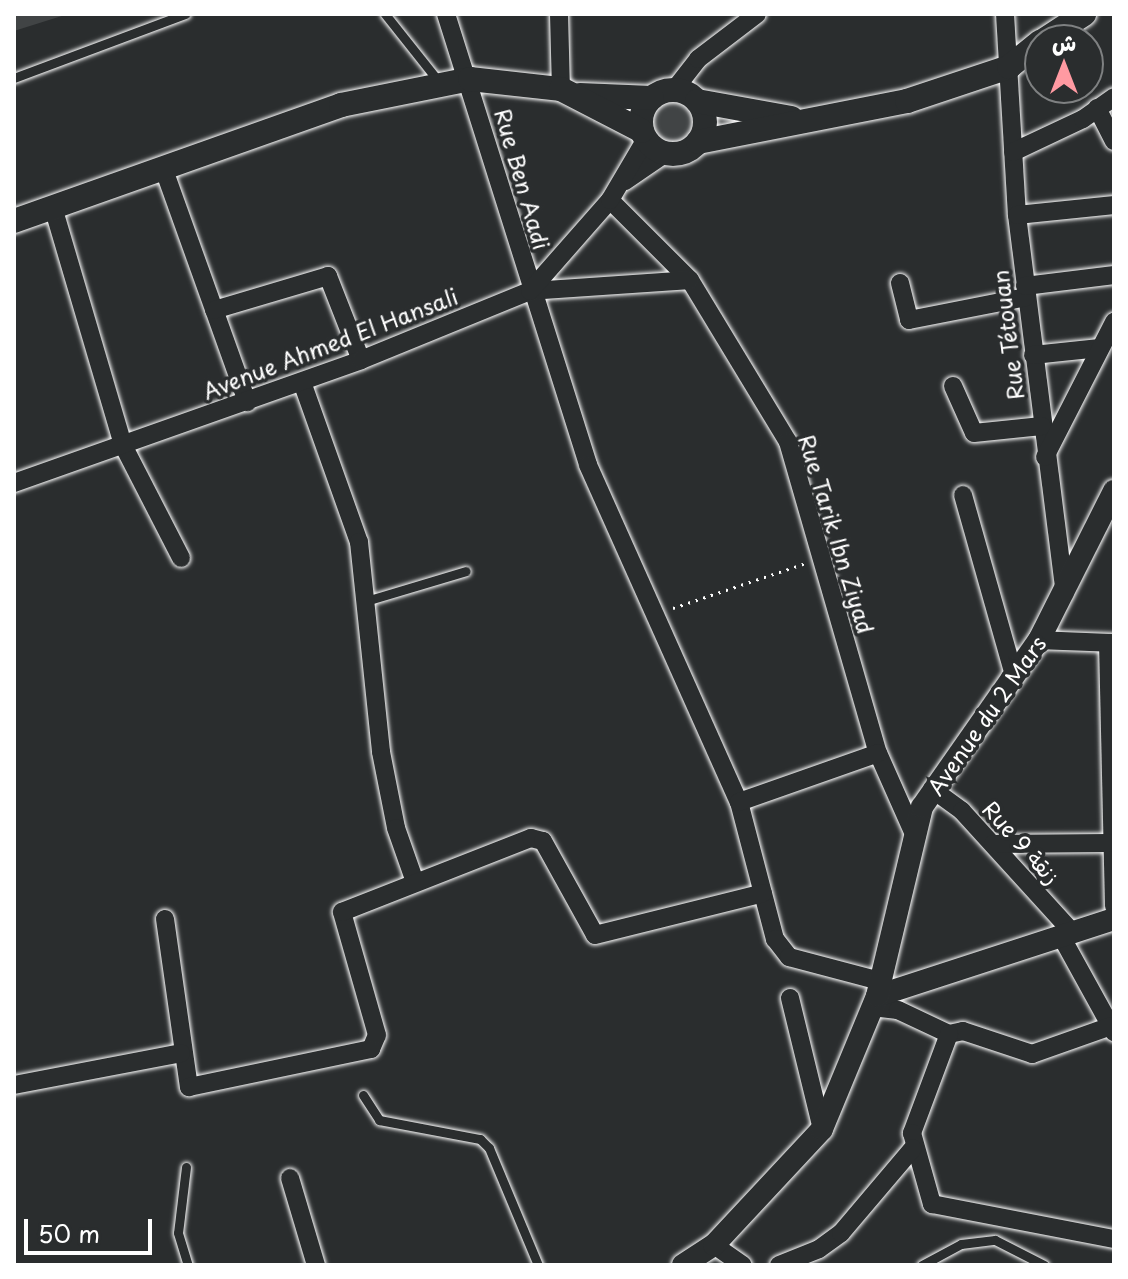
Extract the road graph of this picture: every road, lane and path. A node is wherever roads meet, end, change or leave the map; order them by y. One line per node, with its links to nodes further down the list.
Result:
1 (185, 14): 9 (lane)
2 (385, 14): 11 (lane)
3 (446, 14): 10 (street, Rue Ben Aadi)
4 (559, 14): 12 (street)
5 (757, 14): 13 (street)
6 (1005, 14): 8 (street, Rue Tétouan)
7 (1024, 55): 8 (main road)
8 (1009, 67): 17 (main road); 21 (street, Rue Tétouan)
9 (14, 78)
10 (470, 79): 11 (main road); 12 (main road); 31 (street, Rue Ben Aadi)
11 (440, 85): 22 (main road)
12 (565, 91): 13 (main road); 18 (main road)
13 (663, 94): 15 (main road); 18 (main road)
14 (1114, 97): 16 (street)
15 (697, 101): 17 (main road); 20 (main road)
16 (1097, 108): 19 (street); 21 (street)
17 (805, 121): 20 (main road)
18 (651, 141): 20 (main road); 23 (street, Avenue Ahmed El Hansali)
19 (1114, 141)
20 (698, 142)
21 (1013, 152): 26 (street, Rue Tétouan)
22 (163, 167): 25 (main road); 33 (street)
23 (614, 192): 29 (street, Rue Tarik Ibn Ziyad); 31 (street, Avenue Ahmed El Hansali)
24 (1114, 205): 26 (street)
25 (53, 207): 27 (main road); 42 (street)
26 (1017, 215): 32 (street, Rue Tétouan)
27 (14, 221)
28 (1114, 275): 32 (street)
29 (690, 280): 31 (street); 48 (street, Rue Tarik Ibn Ziyad)
30 (900, 283): 32 (street)
31 (530, 291): 37 (street, Avenue Ahmed El Hansali); 52 (street, Rue Ben Aadi)
32 (1025, 292): 36 (street, Rue Tétouan)
33 (214, 310): 37 (street); 40 (street)
34 (1114, 322): 35 (street)
35 (1100, 348): 36 (street); 43 (street)
36 (1033, 355): 41 (street, Rue Tétouan)
37 (361, 360): 38 (street, Avenue Ahmed El Hansali)
38 (302, 382): 40 (street, Avenue Ahmed El Hansali); 51 (street)
39 (953, 386): 41 (street)
40 (247, 402): 42 (street, Avenue Ahmed El Hansali)
41 (1042, 426): 43 (street, Rue Tétouan)
42 (123, 445): 44 (street, Avenue Ahmed El Hansali); 47 (street)
43 (1045, 457): 50 (street, Rue Tétouan)
44 (14, 483)
45 (1114, 491): 50 (street, Avenue du 2 Mars)
46 (963, 495): 55 (street)
47 (181, 558)
48 (820, 558): 52 (path); 56 (street, Rue Tarik Ibn Ziyad)
49 (466, 571): 51 (lane)
50 (1065, 596): 53 (street, Avenue du 2 Mars)
51 (362, 602): 63 (street)
52 (654, 615): 58 (street, Rue Ben Aadi)
53 (1039, 640): 54 (street); 55 (street, Avenue du 2 Mars)
54 (1111, 643): 60 (street)
55 (1014, 675): 57 (street, Avenue du 2 Mars)
56 (878, 753): 58 (street); 59 (street, Rue Tarik Ibn Ziyad)
57 (932, 789): 59 (street, Avenue du 2 Mars); 61 (street, Rue 9 زنقة)
58 (739, 802): 64 (street, Rue Ben Aadi)
59 (913, 832): 69 (street, Avenue du 2 Mars)
60 (1109, 843): 61 (street); 62 (street)
61 (993, 844): 68 (street, Rue 9 زنقة)
62 (1112, 866): 65 (street)
63 (415, 882): 64 (street); 73 (street)
64 (763, 893): 69 (street, Rue Ben Aadi)
65 (1114, 906)
66 (165, 919): 73 (street)
67 (1114, 919): 68 (street)
68 (1067, 934): 69 (street); 71 (street, Rue 9 زنقة)
69 (877, 990): 72 (street); 76 (street, Avenue du 2 Mars)
70 (790, 998): 76 (street)
71 (1113, 1029): 72 (street)
72 (949, 1034): 77 (street)
73 (181, 1053): 74 (street)
74 (14, 1085)
75 (363, 1095): 84 (lane)
76 (822, 1129): 81 (street)
77 (913, 1148): 80 (street); 87 (street)
78 (186, 1167): 82 (lane)
79 (290, 1178): 83 (street)
80 (1114, 1239)
81 (714, 1245): 85 (street); 86 (street)
82 (188, 1265)
83 (316, 1265)
84 (538, 1265)
85 (683, 1265)
86 (743, 1265)
87 (779, 1265)
88 (922, 1265): 89 (lane)
89 (1044, 1265)

